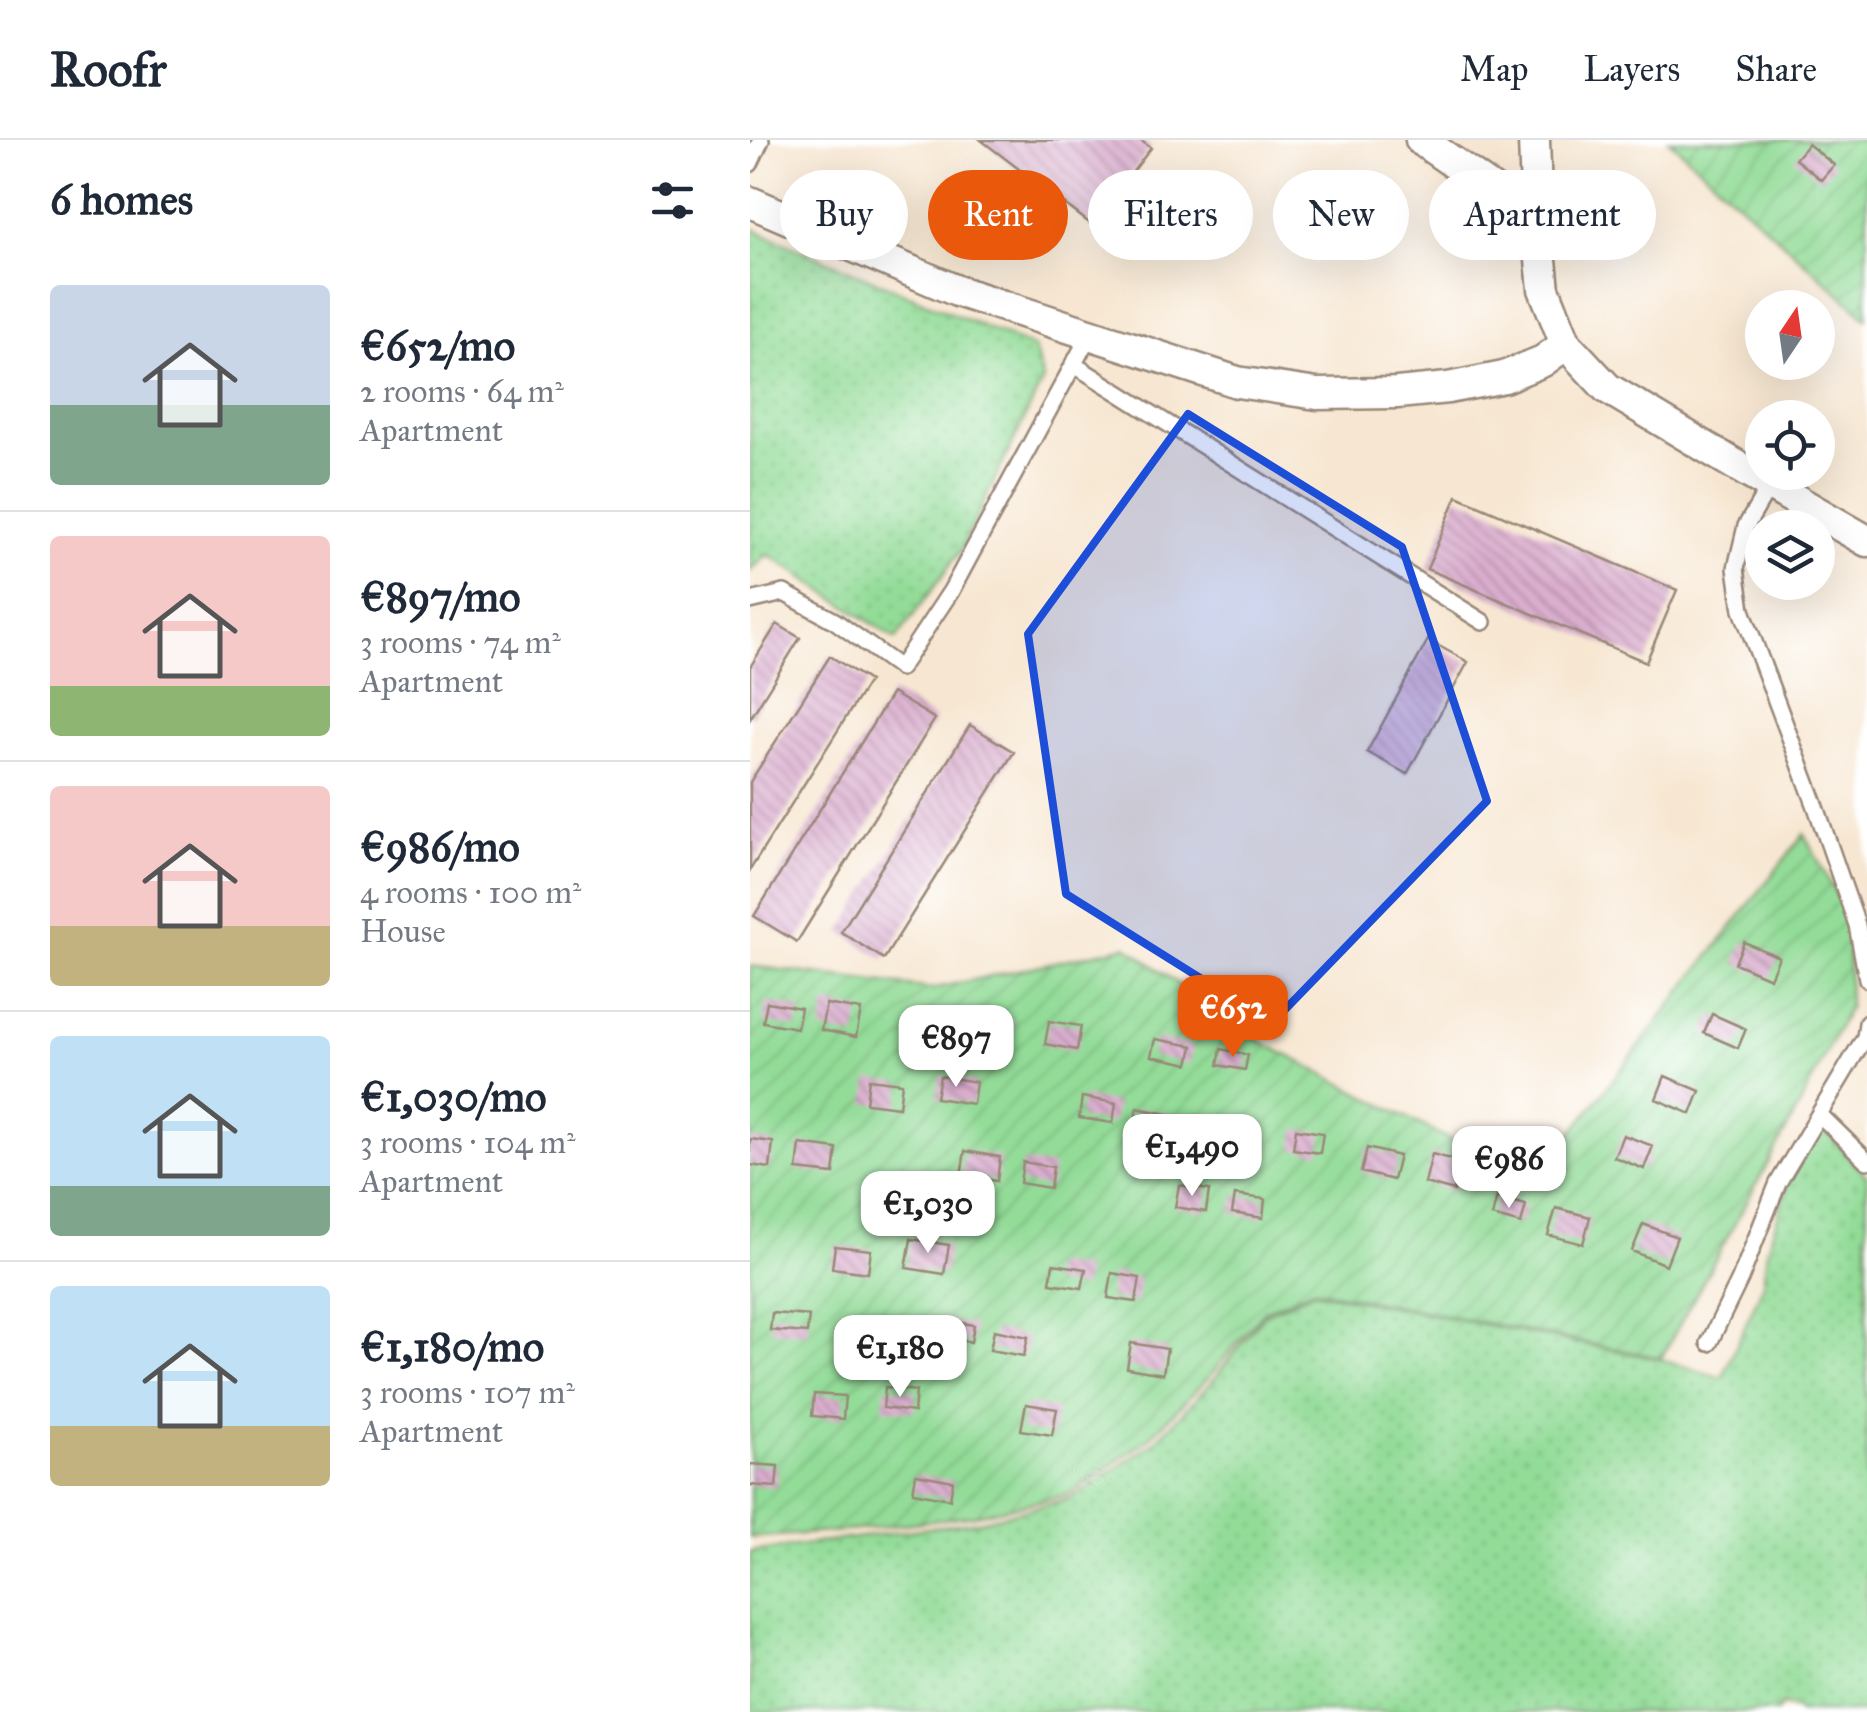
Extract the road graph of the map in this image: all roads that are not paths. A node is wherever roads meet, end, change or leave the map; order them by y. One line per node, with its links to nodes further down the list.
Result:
1 (761, 140): 4 (lane)
2 (1421, 140): 5 (street)
3 (1534, 140): 6 (street)
4 (750, 164)
5 (1464, 170)
6 (1535, 170)
7 (750, 202): 9 (street)
8 (1541, 260): 10 (street)
9 (1090, 334): 10 (street); 11 (lane)
10 (1566, 344): 12 (street)
11 (1074, 364): 16 (lane); 17 (lane)
12 (1745, 471)
13 (1768, 490): 18 (lane)
14 (1777, 490): 15 (street)
15 (1867, 540)
16 (750, 601)
17 (1482, 622)
18 (1867, 979)
19 (1867, 1023): 20 (lane)
20 (1819, 1114): 21 (lane); 22 (lane)
21 (1867, 1161)
22 (1710, 1343)

